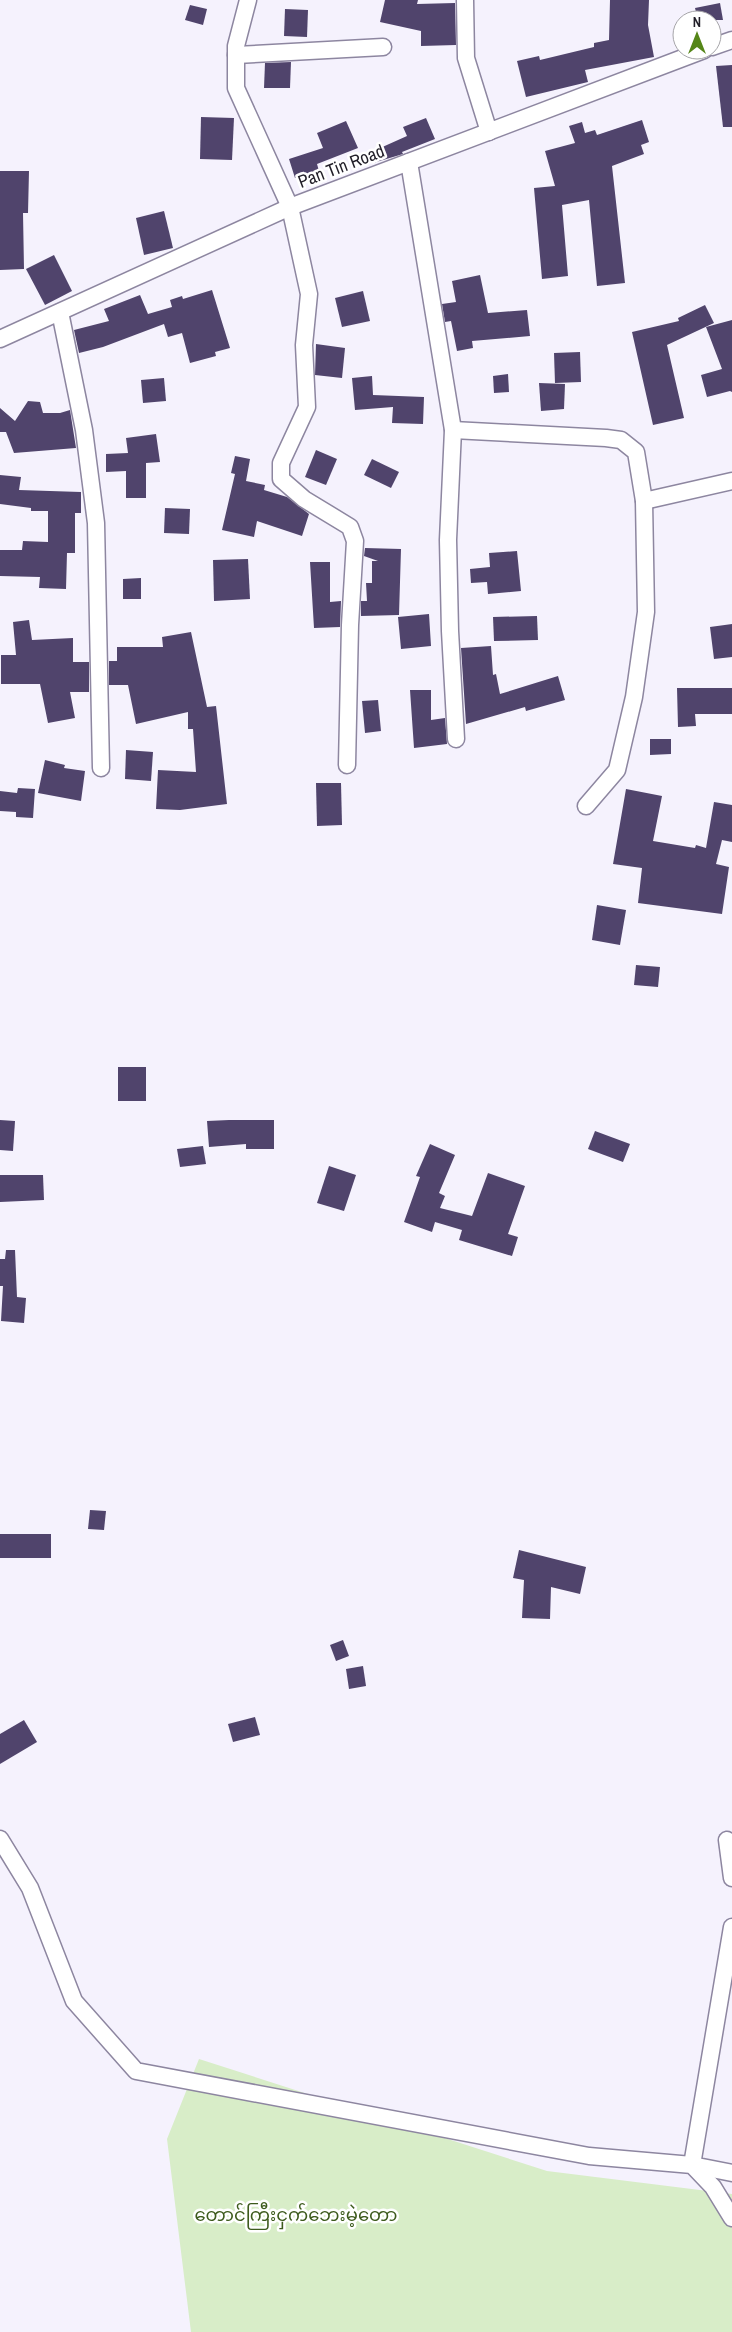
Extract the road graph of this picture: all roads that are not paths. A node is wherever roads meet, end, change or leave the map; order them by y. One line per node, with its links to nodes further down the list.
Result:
1 (248, 0): 4 (street)
2 (465, 0): 6 (street)
3 (383, 48): 4 (street)
4 (236, 56): 8 (street)
5 (678, 60): 6 (street, Pan Tin Road)
6 (489, 132): 7 (street, Pan Tin Road)
7 (409, 162): 8 (street, Pan Tin Road); 11 (street)
8 (290, 207): 9 (street, Pan Tin Road); 15 (street)
9 (60, 312): 10 (street, Pan Tin Road); 16 (street)
10 (0, 339)
11 (453, 430): 13 (street); 14 (street)
12 (732, 480): 13 (street)
13 (644, 501): 17 (street)
14 (456, 739)
15 (347, 765)
16 (101, 768)
17 (586, 806)
18 (0, 1839): 22 (street)
19 (727, 1840): 20 (street)
20 (732, 1878)
21 (732, 1927): 22 (street)
22 (692, 2165): 23 (street); 24 (street)
23 (732, 2173)
24 (732, 2218)

